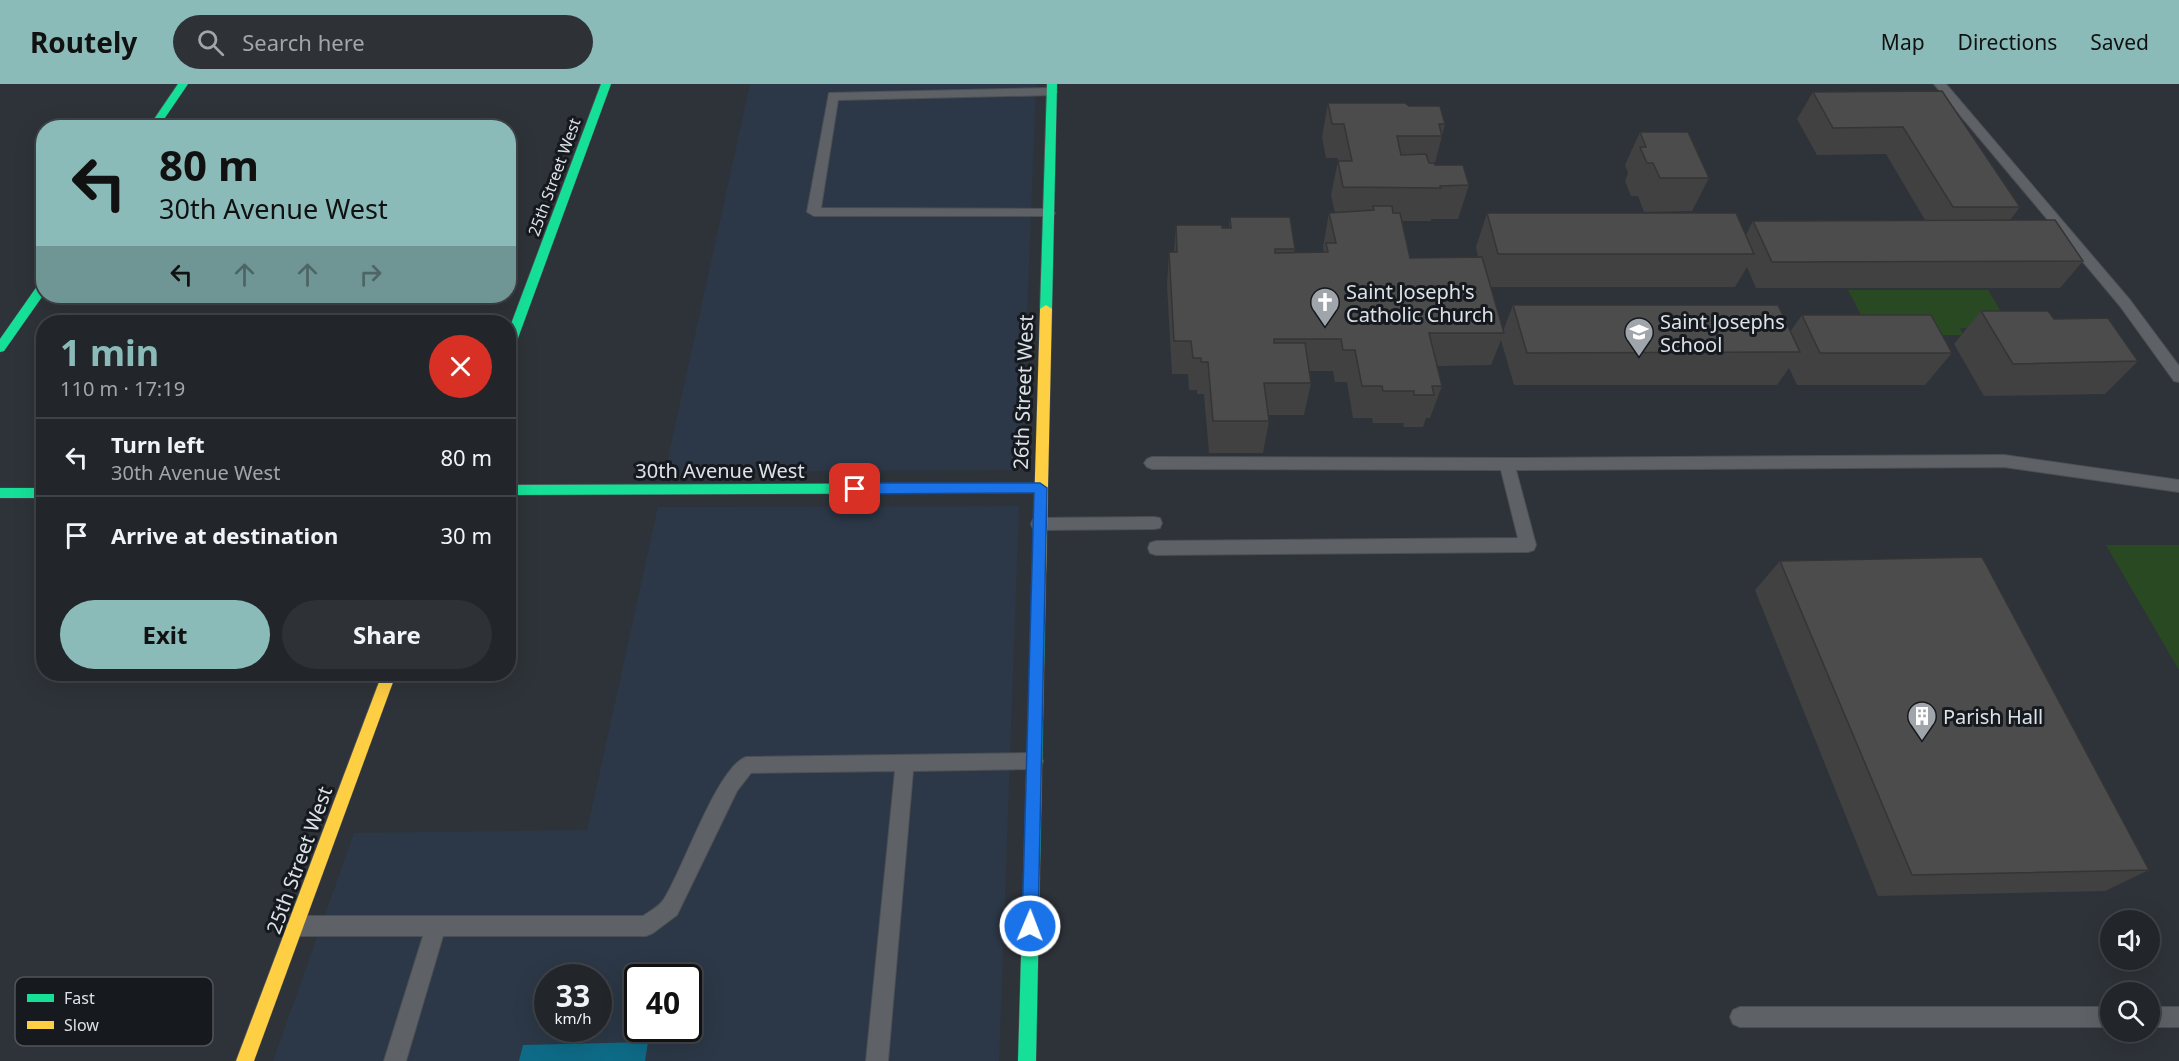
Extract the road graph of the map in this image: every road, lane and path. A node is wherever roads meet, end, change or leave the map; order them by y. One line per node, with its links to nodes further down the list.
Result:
1 (183, 84): 5 (street)
2 (606, 84): 8 (street, 25th Street West)
3 (1940, 84): 10 (lane)
4 (1051, 88): 6 (street, 26th Street West); 6 (lane)
5 (158, 120)
6 (1048, 213): 14 (street, 26th Street West)
7 (36, 296): 9 (street)
8 (516, 328)
9 (0, 348)
10 (2179, 377)
11 (1152, 463): 12 (lane)
12 (1507, 464): 13 (lane); 20 (lane)
13 (2179, 486)
14 (1040, 488): 15 (street, 30th Avenue West); 19 (street, 26th Street West)
15 (516, 490)
16 (0, 493): 17 (street)
17 (36, 493)
18 (1154, 523): 19 (lane)
19 (1039, 524): 22 (street, 26th Street West)
20 (1156, 548)
21 (386, 681): 24 (street, 25th Street West)
22 (1034, 761): 23 (lane); 33 (street, 26th Street West)
23 (905, 762): 25 (lane); 32 (lane)
24 (295, 926): 25 (lane); 30 (street, 25th Street West)
25 (436, 926): 31 (lane)
26 (1740, 1017): 27 (lane)
27 (2100, 1017)
28 (2160, 1017): 29 (lane)
29 (2179, 1017)
30 (245, 1061)
31 (395, 1061)
32 (877, 1061)
33 (1027, 1061)

